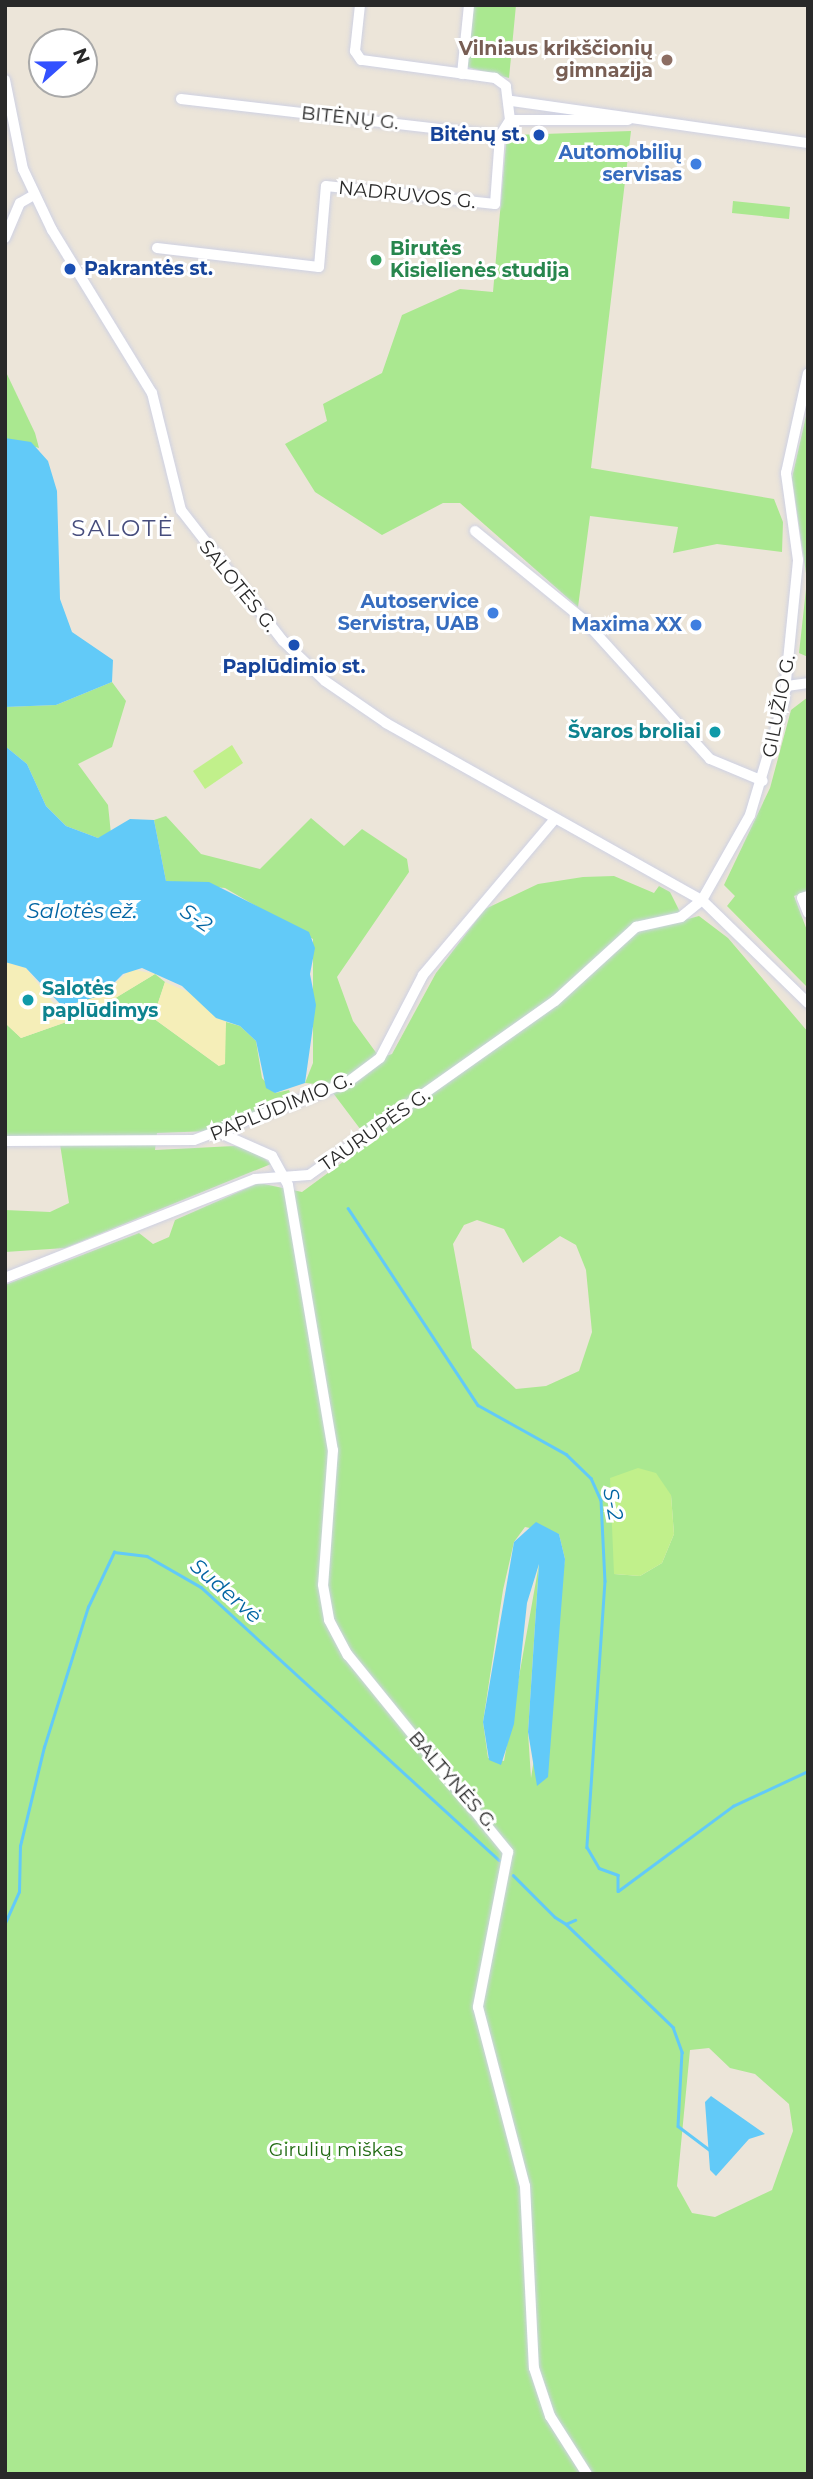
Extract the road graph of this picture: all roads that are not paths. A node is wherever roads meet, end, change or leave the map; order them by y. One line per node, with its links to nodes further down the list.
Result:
1 (360, 5): 3 (street)
2 (469, 5): 3 (street)
3 (462, 74): 6 (street)
4 (5, 80): 11 (street, SALOTĖS G.)
5 (181, 99): 9 (street, BITĖNŲ G.)
6 (512, 101): 7 (street); 8 (street)
7 (510, 120): 8 (street); 9 (street)
8 (628, 120): 10 (street)
9 (500, 136): 14 (street, NADRUVOS G.)
10 (808, 143)
11 (10, 144): 12 (street, SALOTĖS G.)
12 (34, 195): 13 (street); 20 (street, SALOTĖS G.)
13 (5, 238)
14 (157, 248)
15 (808, 373): 18 (street, GILUŽIO G.)
16 (475, 531): 19 (street)
17 (808, 683): 18 (street)
18 (787, 686): 19 (street, GILUŽIO G.)
19 (763, 782): 22 (street, GILUŽIO G.)
20 (554, 821): 22 (street, SALOTĖS G.); 25 (street, PAPLŪDIMIO G.)
21 (808, 896): 23 (street)
22 (702, 900): 24 (street, SALOTĖS G.); 27 (street, TAURUPĖS G.)
23 (808, 914)
24 (808, 1003)
25 (219, 1133): 26 (street, PAPLŪDIMIO G.); 27 (street)
26 (5, 1141)
27 (284, 1177): 28 (street, TAURUPĖS G.); 29 (street, BALTYNĖS G.)
28 (5, 1278)
29 (587, 2474)

